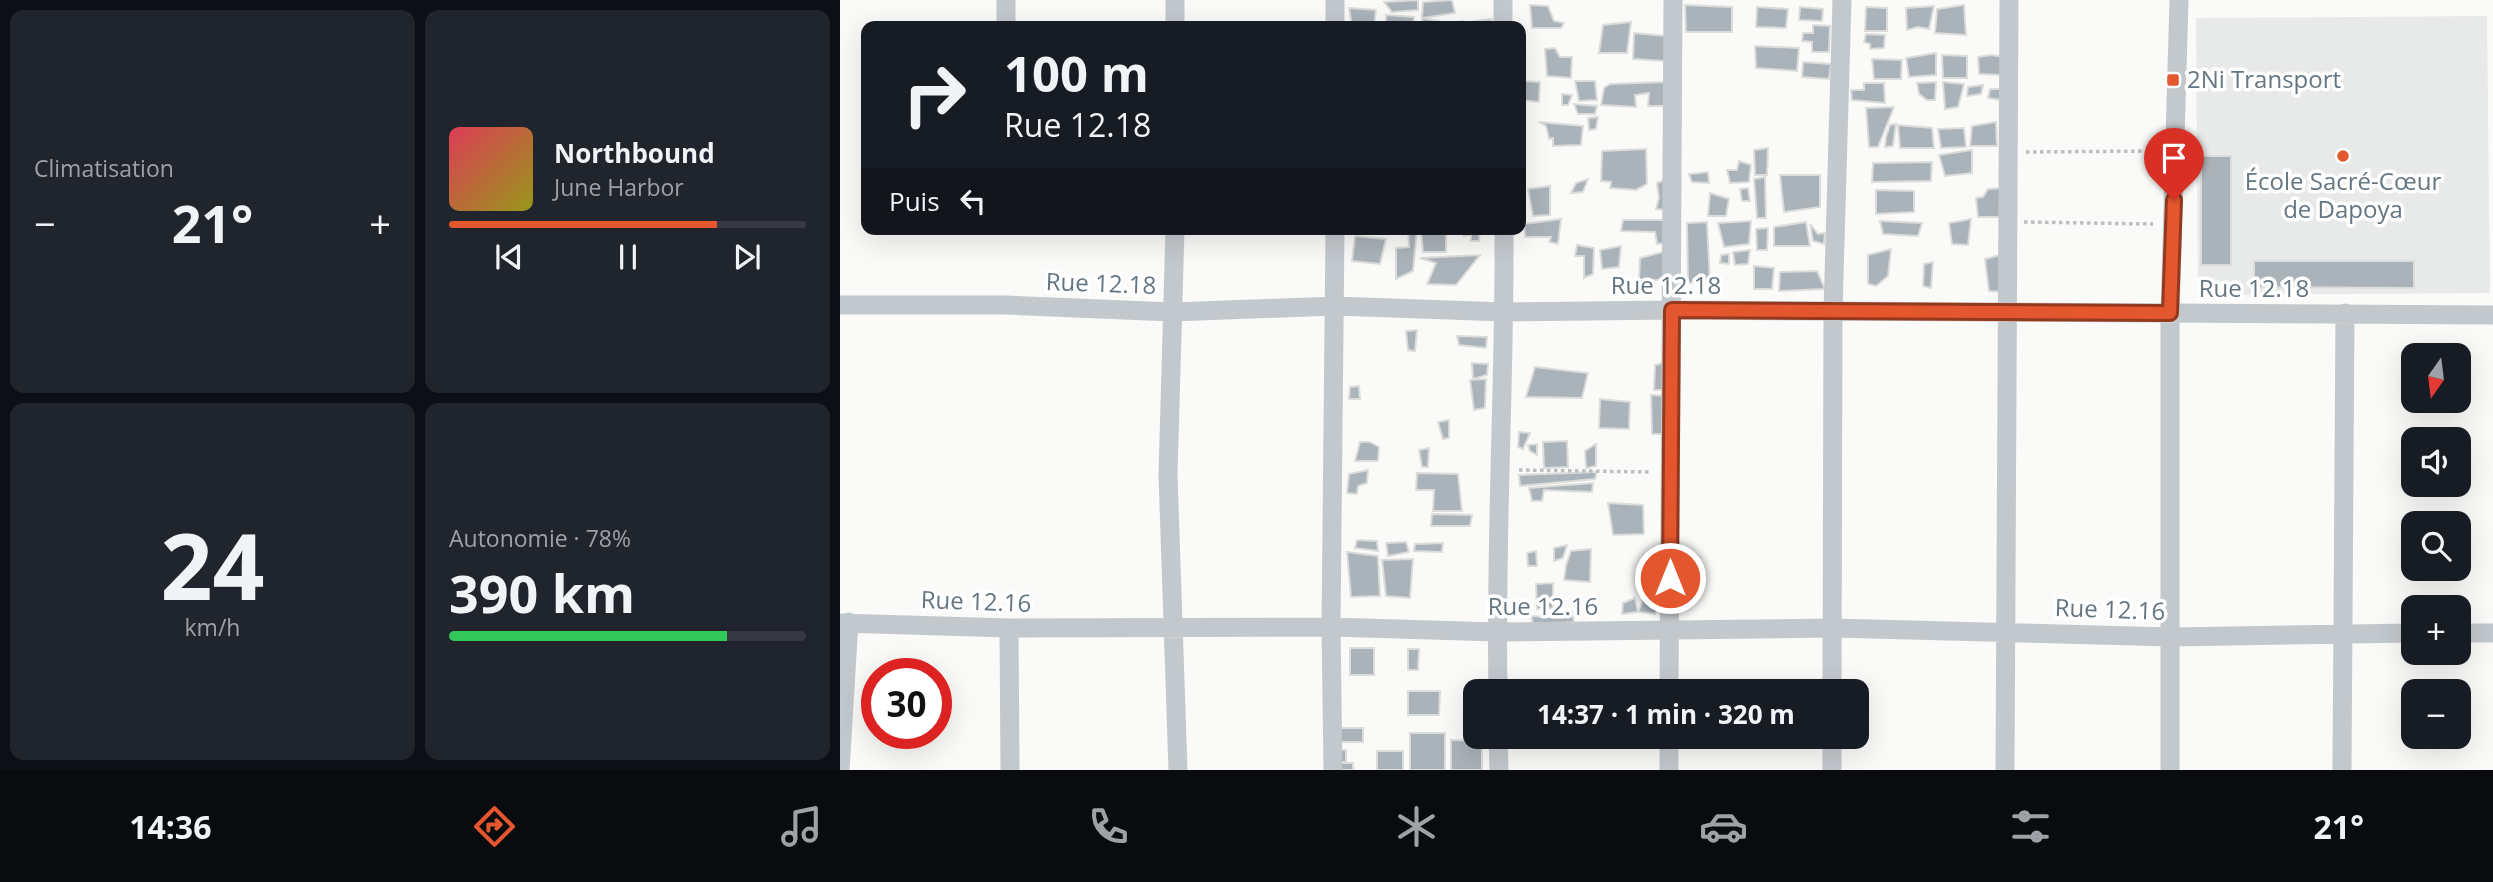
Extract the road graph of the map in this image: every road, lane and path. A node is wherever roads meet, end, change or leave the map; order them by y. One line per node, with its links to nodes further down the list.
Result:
1 (1006, 0): 9 (street)
2 (1175, 0): 10 (street)
3 (1335, 0): 11 (street)
4 (1503, 0): 12 (street)
5 (1673, 0): 22 (street)
6 (1842, 0): 23 (street)
7 (2009, 0): 14 (street)
8 (2179, 0): 13 (street)
9 (1006, 21)
10 (1175, 21)
11 (1335, 21)
12 (1503, 21)
13 (2175, 151): 14 (path); 16 (street)
14 (2008, 152): 15 (street)
15 (2008, 222): 16 (path); 24 (street)
16 (2173, 225): 27 (street)
17 (1175, 235): 25 (street)
18 (1335, 235): 21 (street)
19 (1504, 235): 26 (street)
20 (840, 304): 25 (street, Rue 12.18)
21 (1335, 306): 25 (street, Rue 12.18); 26 (street, Rue 12.18); 33 (street)
22 (1672, 310): 23 (street, Rue 12.18); 26 (street, Rue 12.18); 30 (street)
23 (1833, 311): 24 (street, Rue 12.18); 36 (street)
24 (2007, 311): 27 (street, Rue 12.18); 38 (street)
25 (1172, 312): 35 (street)
26 (1504, 312): 31 (street)
27 (2170, 313): 28 (street, Rue 12.18); 44 (street)
28 (2345, 313): 29 (street, Rue 12.18); 43 (street)
29 (2493, 315)
30 (1671, 472): 31 (path); 37 (street)
31 (1501, 473): 39 (street)
32 (844, 622): 34 (street, Rue 12.16); 51 (street)
33 (1331, 627): 35 (street, Rue 12.16); 39 (street, Rue 12.16); 54 (street)
34 (1009, 628): 35 (street, Rue 12.16); 52 (street)
35 (1173, 628): 53 (street)
36 (1833, 628): 37 (street, Rue 12.16); 38 (street, Rue 12.16); 47 (street)
37 (1669, 631): 39 (street, Rue 12.16); 46 (street)
38 (2006, 631): 44 (street, Rue 12.16); 58 (street)
39 (1497, 632): 45 (street)
40 (2401, 633): 43 (street, Rue 12.16)
41 (2471, 633): 42 (street)
42 (2493, 633)
43 (2342, 634): 44 (street, Rue 12.16); 60 (street)
44 (2172, 637): 59 (street)
45 (1497, 679)
46 (1669, 679)
47 (1832, 679)
48 (1498, 749): 55 (street)
49 (1669, 749): 56 (street)
50 (1832, 749): 57 (street)
51 (840, 770)
52 (1010, 770)
53 (1178, 770)
54 (1333, 770)
55 (1499, 770)
56 (1669, 770)
57 (1832, 770)
58 (2005, 770)
59 (2170, 770)
60 (2342, 770)

